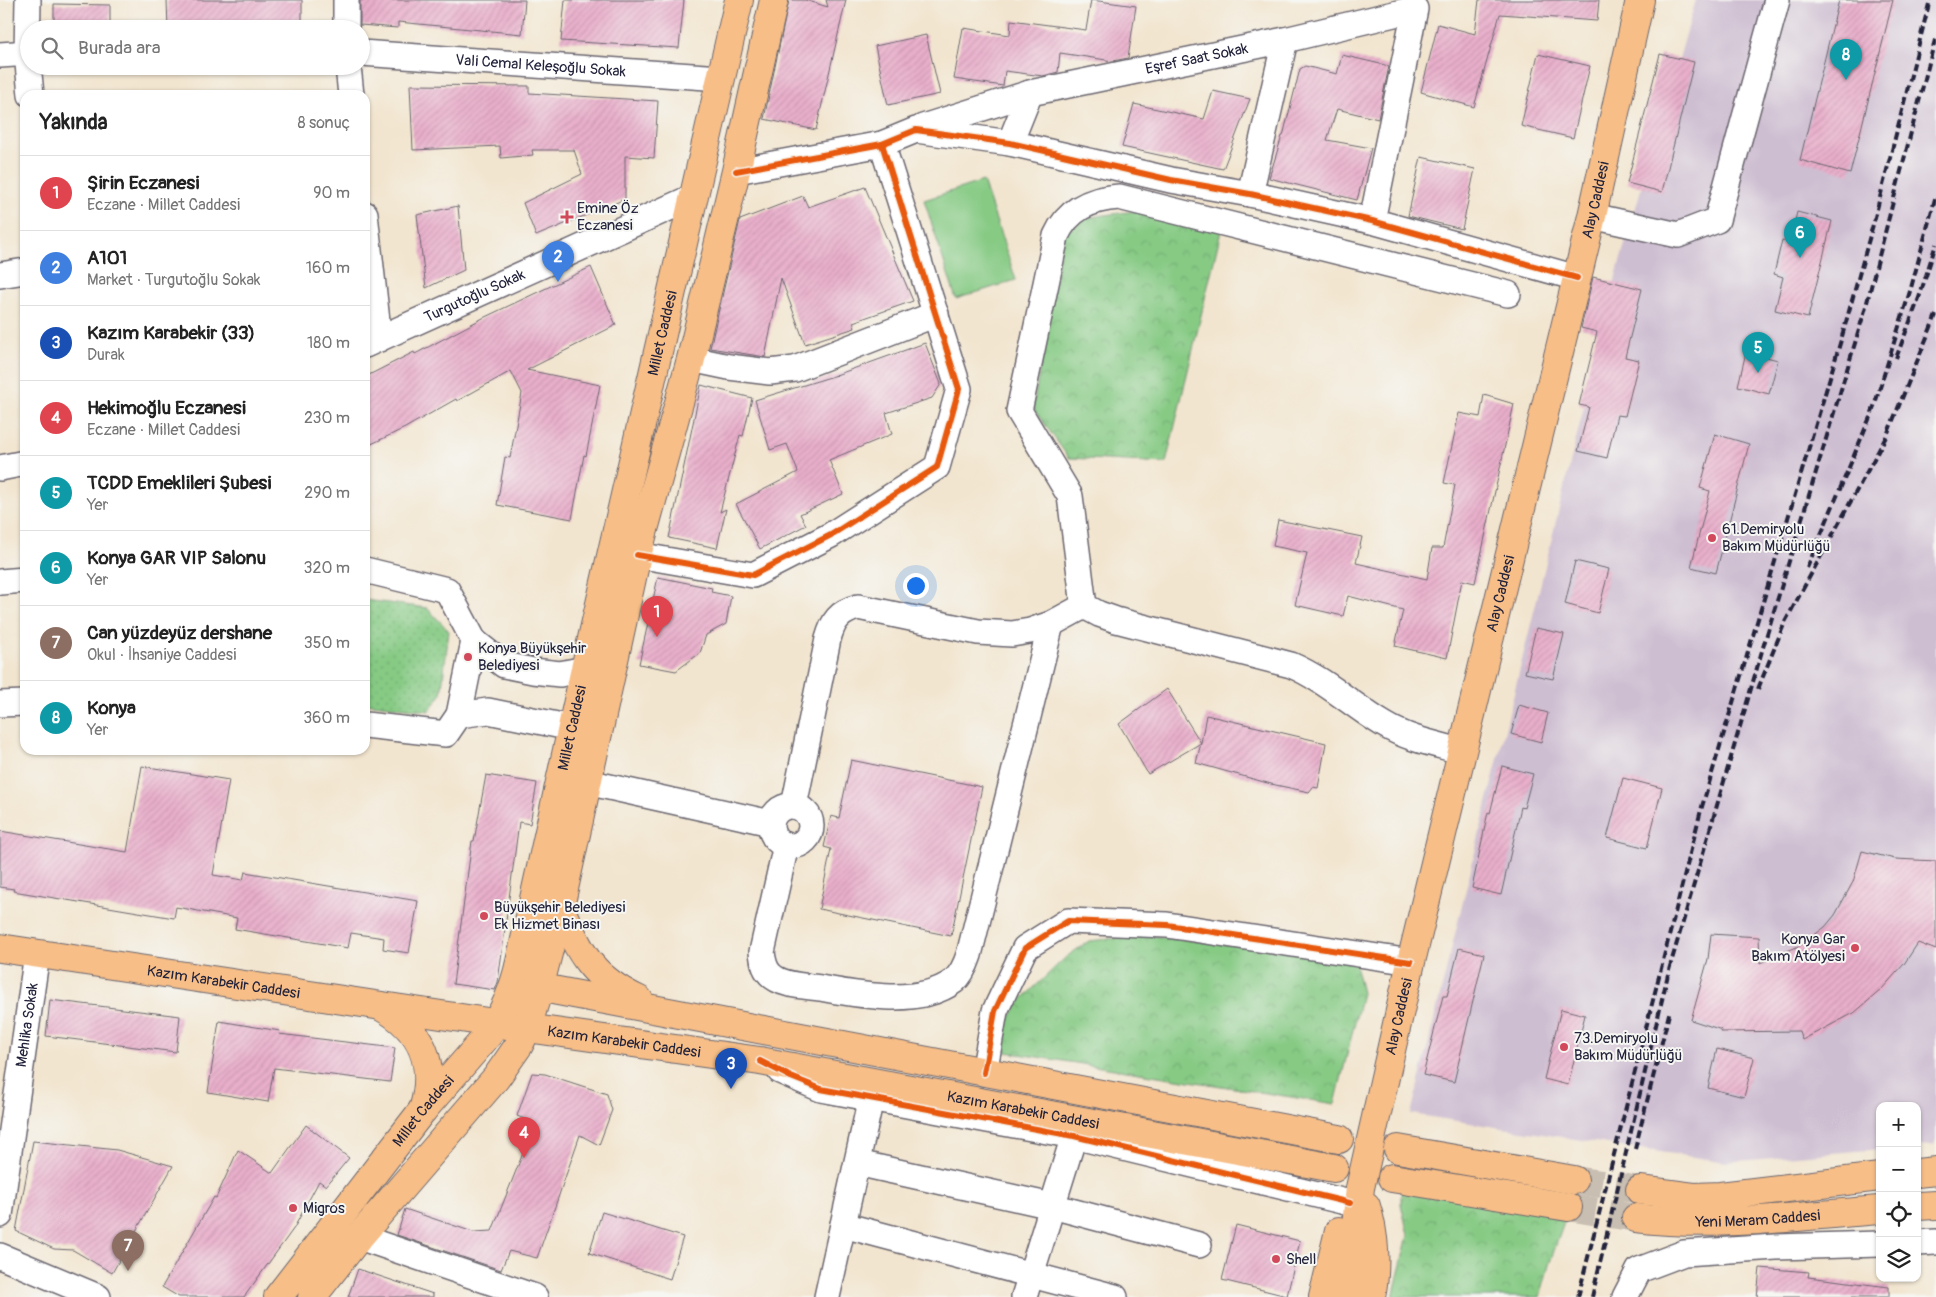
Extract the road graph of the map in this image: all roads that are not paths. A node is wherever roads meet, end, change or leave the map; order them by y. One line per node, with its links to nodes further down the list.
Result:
1 (28, 0): 7 (street)
2 (346, 0): 8 (street)
3 (739, 0): 15 (main road, Millet Caddesi)
4 (774, 0): 22 (main road, Millet Caddesi)
5 (1640, 0): 25 (main road, Alay Caddesi)
6 (1776, 0): 25 (street)
7 (28, 20)
8 (346, 20)
9 (1286, 40): 18 (street, Eşref Saat Sokak); 23 (street); 26 (street, Eşref Saat Sokak)
10 (20, 54): 12 (street)
11 (370, 54): 15 (street, Vali Cemal Keleşoğlu Sokak)
12 (0, 55)
13 (30, 75): 16 (street)
14 (349, 75): 17 (street)
15 (721, 78): 24 (main road, Millet Caddesi)
16 (31, 90)
17 (350, 90)
18 (1030, 93): 19 (street, Eşref Saat Sokak); 20 (street)
19 (916, 130): 20 (street); 21 (street, Eşref Saat Sokak)
20 (1010, 142): 23 (street)
21 (882, 144): 22 (street, Eşref Saat Sokak); 32 (street)
22 (736, 171): 34 (main road, Millet Caddesi)
23 (1250, 194): 26 (street)
24 (693, 198): 33 (street, Turgutoğlu Sokak); 44 (main road, Millet Caddesi)
25 (1592, 216): 29 (main road, Alay Caddesi)
26 (1372, 221): 29 (street)
27 (20, 272): 28 (street)
28 (0, 275)
29 (1577, 278): 50 (main road, Alay Caddesi)
30 (1508, 294): 41 (street)
31 (370, 305): 33 (street)
32 (936, 314): 34 (street); 37 (street)
33 (372, 342)
34 (691, 359): 37 (main road, Millet Caddesi)
35 (20, 464): 36 (street)
36 (0, 468)
37 (637, 555): 51 (main road, Millet Caddesi)
38 (370, 571): 43 (street)
39 (20, 580): 40 (street)
40 (0, 582)
41 (1084, 606): 42 (street); 50 (street)
42 (1051, 624): 52 (street); 54 (street)
43 (474, 641): 44 (street); 47 (street)
44 (585, 669): 49 (main road, Millet Caddesi)
45 (20, 703): 46 (street)
46 (0, 704)
47 (459, 715): 48 (street); 49 (street)
48 (370, 726)
49 (572, 728): 59 (main road, Millet Caddesi)
50 (1461, 751): 58 (main road, Alay Caddesi)
51 (587, 782): 53 (street); 55 (main road, Millet Caddesi)
52 (794, 806): 53 (street); 54 (street)
53 (771, 822): 54 (street)
54 (786, 845)
55 (560, 907): 59 (main road, Millet Caddesi); 61 (main road)
56 (0, 948): 57 (main road, Kazım Karabekir Caddesi)
57 (37, 954): 60 (main road, Kazım Karabekir Caddesi); 85 (street, Mehlika Sokak)
58 (1411, 962): 65 (street); 79 (main road, Alay Caddesi)
59 (527, 985): 61 (main road, Kazım Karabekir Caddesi); 62 (main road, Millet Caddesi); 63 (main road, Millet Caddesi)
60 (379, 1005): 62 (main road, Kazım Karabekir Caddesi); 67 (main road)
61 (678, 1015): 65 (main road, Kazım Karabekir Caddesi)
62 (497, 1023): 63 (main road, Kazım Karabekir Caddesi); 67 (main road, Millet Caddesi)
63 (526, 1028): 64 (main road, Kazım Karabekir Caddesi); 88 (main road, Millet Caddesi)
64 (760, 1061): 66 (street); 72 (main road, Kazım Karabekir Caddesi)
65 (984, 1073): 69 (main road, Kazım Karabekir Caddesi)
66 (871, 1098): 68 (street); 71 (street)
67 (422, 1111): 96 (main road, Millet Caddesi)
68 (1074, 1136): 79 (street); 81 (street)
69 (1339, 1139)
70 (1398, 1149): 77 (main road)
71 (857, 1163): 81 (street); 87 (street)
72 (1334, 1168)
73 (1936, 1171): 74 (main road)
74 (1921, 1173)
75 (1876, 1177): 78 (main road, Yeni Meram Caddesi)
76 (1392, 1178): 83 (main road)
77 (1574, 1180)
78 (1640, 1190)
79 (1355, 1195): 101 (main road, Alay Caddesi); 102 (main road, Alay Caddesi); 103 (main road)
80 (1936, 1205): 82 (main road)
81 (1052, 1206): 92 (street); 94 (street)
82 (1921, 1206)
83 (1568, 1207)
84 (1876, 1210): 86 (main road, Yeni Meram Caddesi)
85 (0, 1215)
86 (1636, 1218)
87 (843, 1225): 94 (street); 99 (street)
88 (359, 1237): 97 (main road, Millet Caddesi); 98 (street)
89 (1936, 1242): 90 (street)
90 (1921, 1243)
91 (1876, 1244): 104 (street)
92 (1199, 1245)
93 (0, 1256): 95 (street)
94 (1028, 1286): 100 (street)
95 (98, 1297)
96 (278, 1297)
97 (312, 1297)
98 (534, 1297)
99 (827, 1297)
100 (1115, 1297)
101 (1323, 1297)
102 (1344, 1297)
103 (1370, 1297)
104 (1625, 1297)

